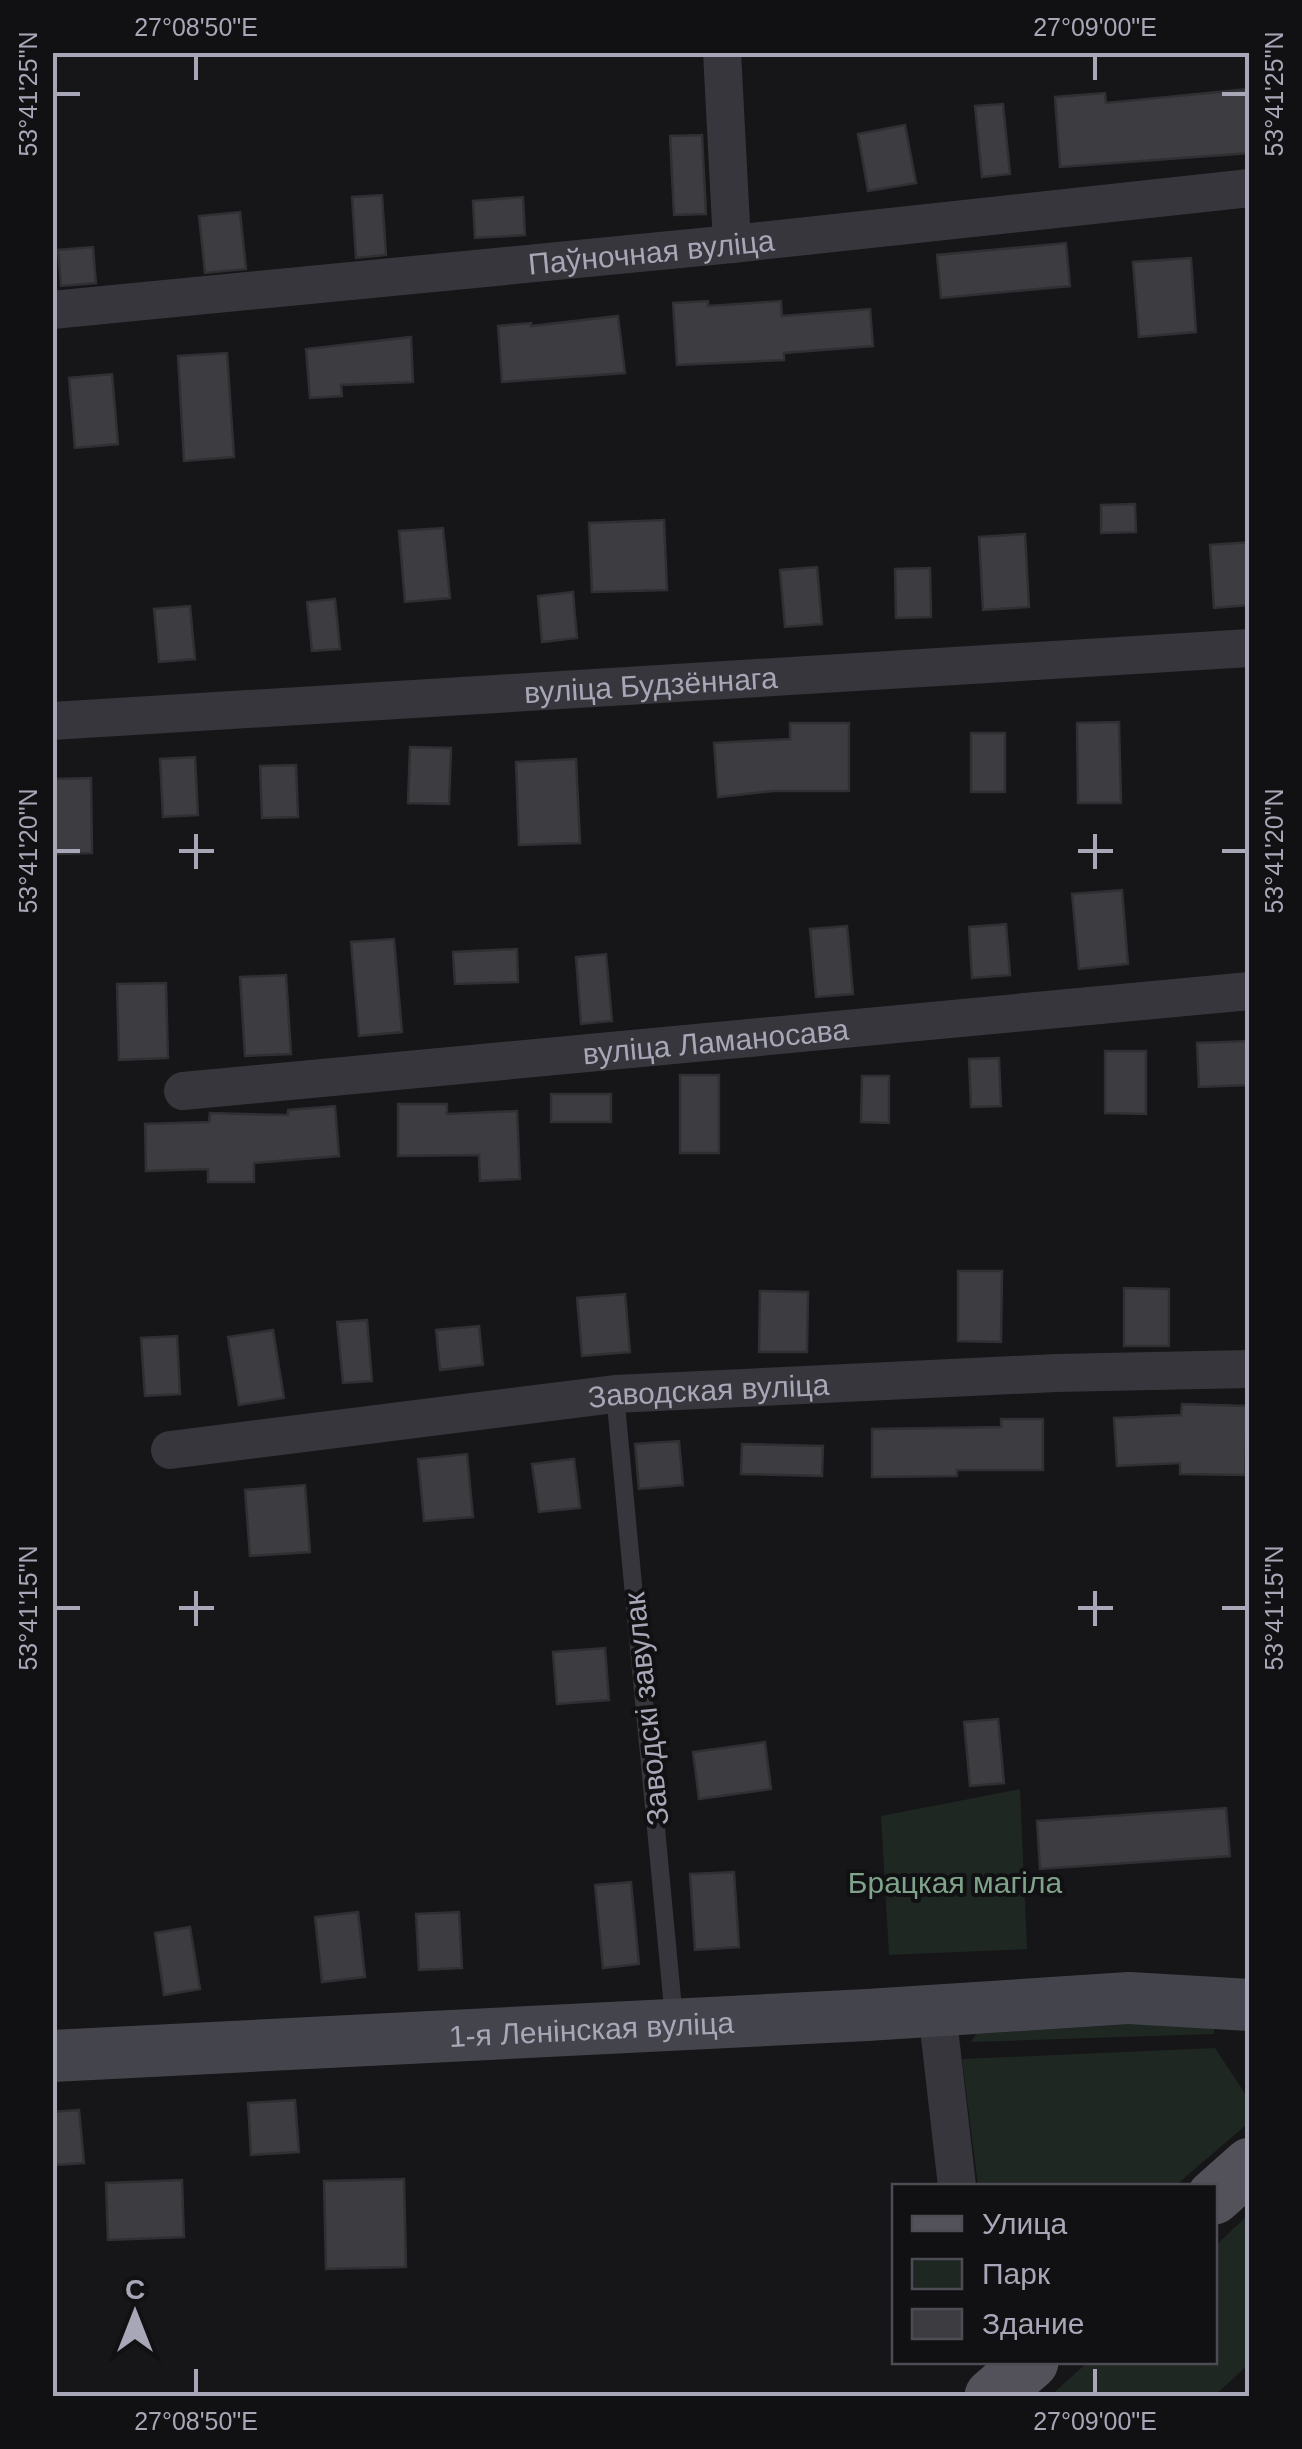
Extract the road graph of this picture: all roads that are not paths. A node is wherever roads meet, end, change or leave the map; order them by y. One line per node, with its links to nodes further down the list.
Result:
1 (722, 52): 3 (street)
2 (1250, 188): 3 (street, Паўночная вуліца)
3 (732, 244): 4 (street, Паўночная вуліца)
4 (52, 310)
5 (1250, 648): 6 (street, вуліца Будзённага)
6 (52, 721)
7 (1250, 991): 8 (street, вуліца Ламаносава)
8 (184, 1091)
9 (1250, 1368): 10 (street, Заводская вуліца)
10 (615, 1394): 11 (street, Заводская вуліца); 16 (lane, Заводскі завулак)
11 (170, 1450)
12 (1250, 1966): 13 (main road)
13 (1130, 1998): 14 (main road); 15 (main road, 1-я Ленінская вуліца)
14 (1250, 2005)
15 (937, 2011): 16 (main road, 1-я Ленінская вуліца); 19 (street)
16 (674, 2025): 17 (main road, 1-я Ленінская вуліца)
17 (52, 2056)
18 (1250, 2165): 20 (main road)
19 (958, 2184)
20 (1217, 2194)
21 (982, 2364): 23 (street)
22 (1029, 2364): 23 (main road)
23 (990, 2396)

